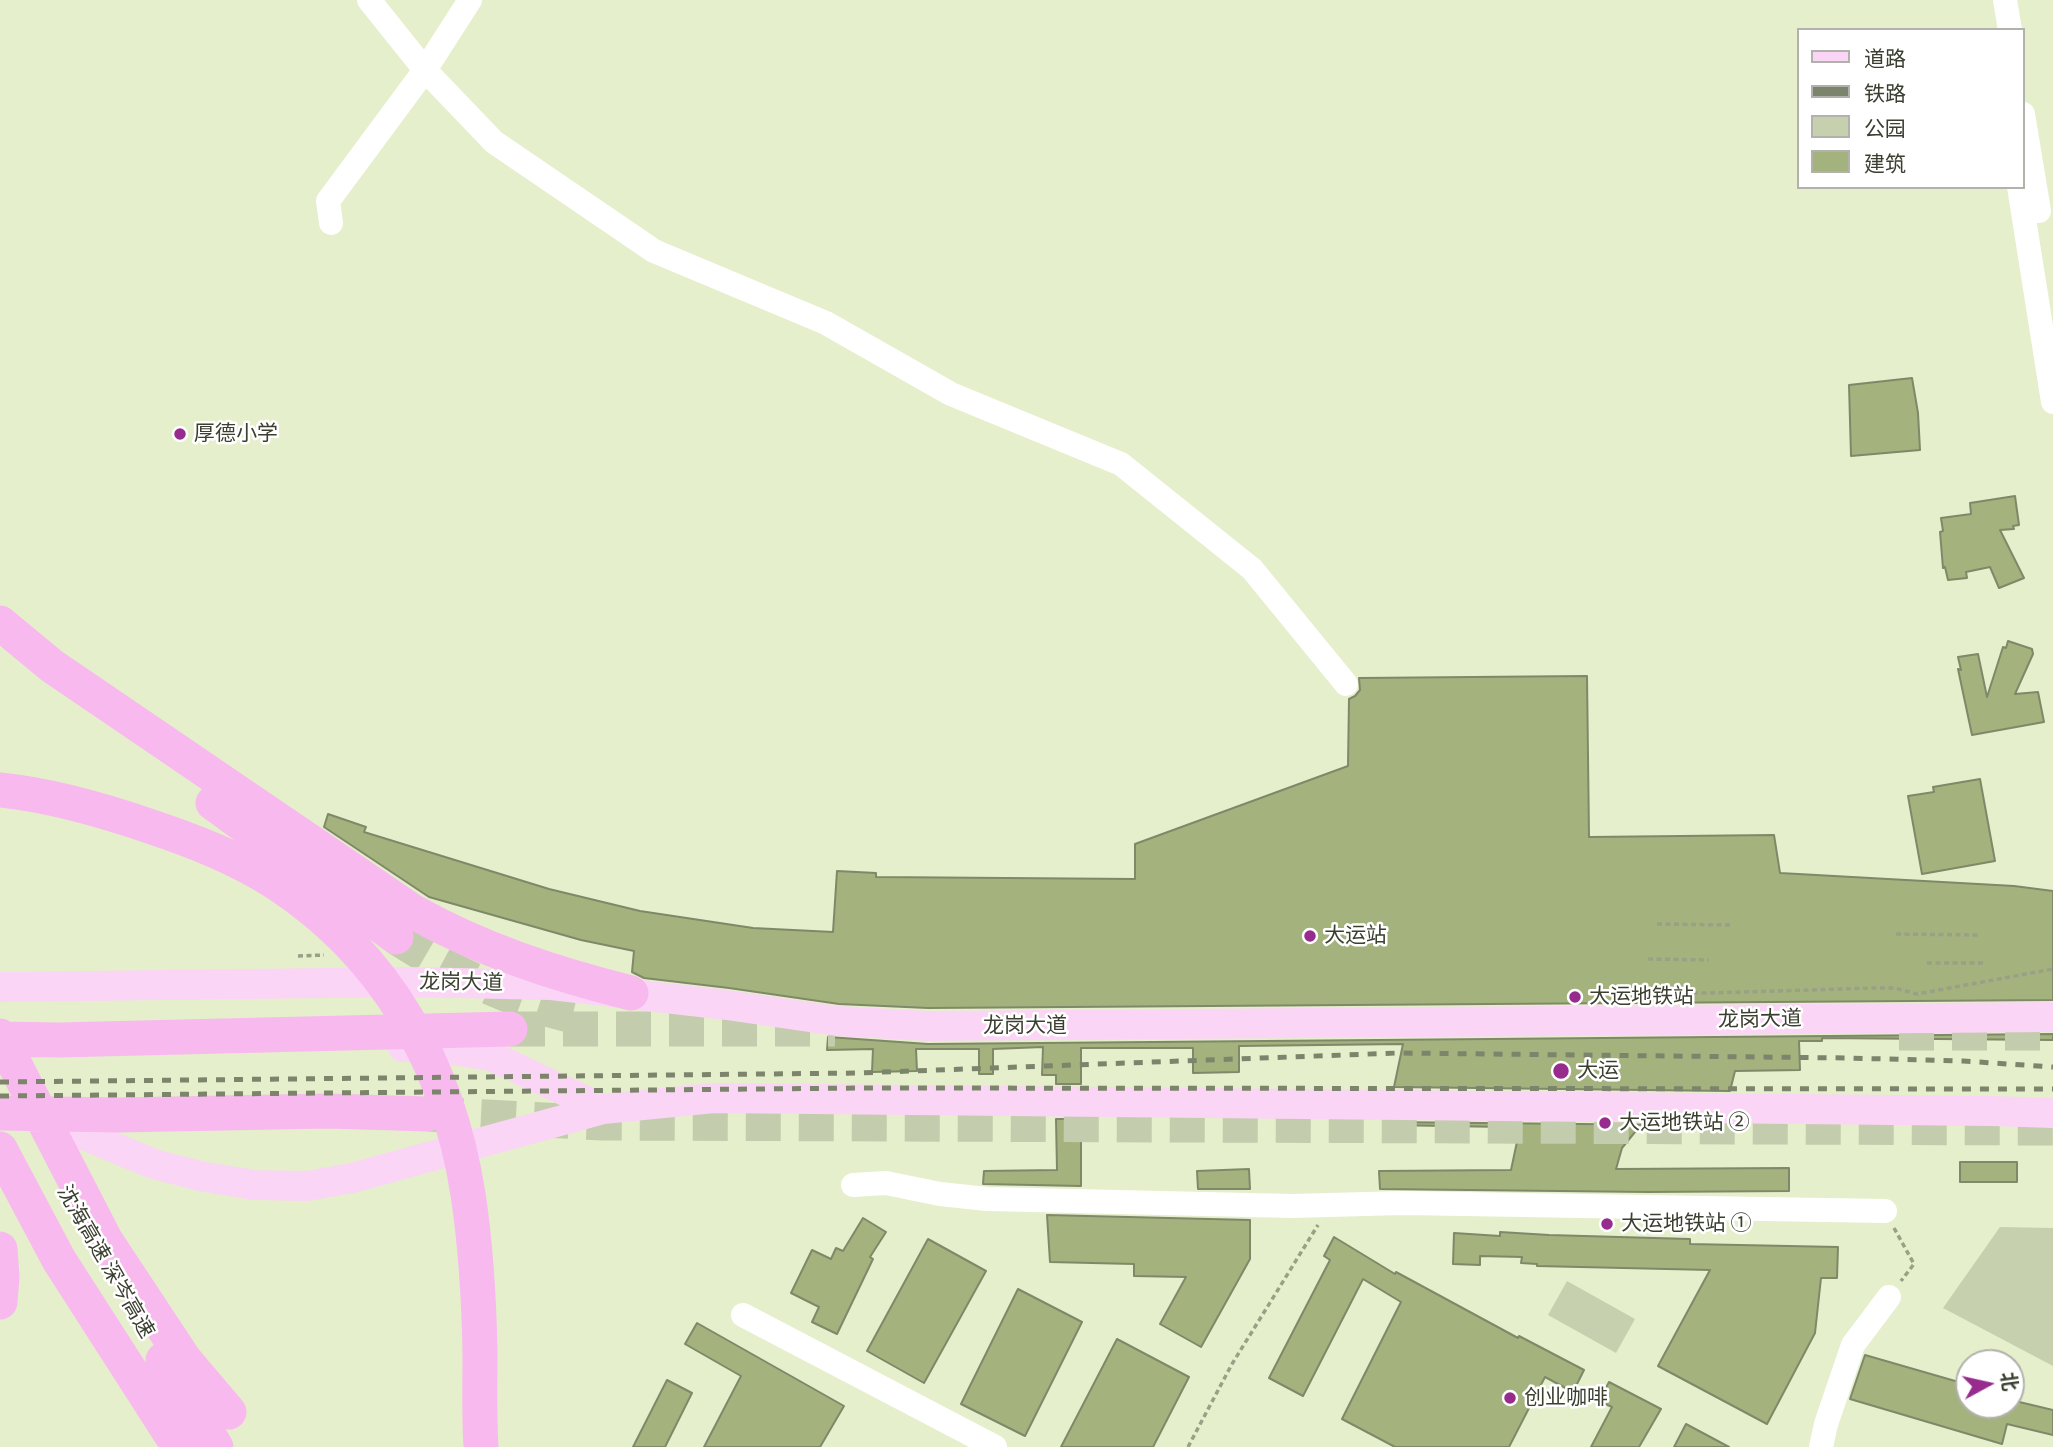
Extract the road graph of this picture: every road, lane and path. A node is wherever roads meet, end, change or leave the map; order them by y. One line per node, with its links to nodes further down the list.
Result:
1 (369, 0): 7 (street)
2 (470, 0): 7 (street)
3 (1989, 0): 5 (street)
4 (2005, 0): 6 (street)
5 (1993, 28)
6 (2010, 28)
7 (425, 70): 10 (street); 15 (street)
8 (2025, 126): 11 (street)
9 (2019, 189): 12 (street)
10 (331, 223)
11 (2053, 298)
12 (2053, 402)
13 (0, 623): 14 (highway)
14 (52, 666): 21 (highway); 28 (highway)
15 (1346, 684)
16 (0, 790): 46 (highway)
17 (1657, 924): 18 (path)
18 (1732, 925)
19 (1896, 934): 20 (path)
20 (1979, 935)
21 (396, 937)
22 (1648, 959): 23 (path)
23 (1710, 960)
24 (1927, 963): 25 (path)
25 (1983, 963)
26 (2053, 969): 29 (path)
27 (0, 987): 28 (main road, 龙岗大道)
28 (631, 993): 30 (main road, 龙岗大道)
29 (1625, 993)
30 (2053, 1017)
31 (510, 1029): 32 (highway)
32 (0, 1038): 45 (highway)
33 (0, 1050): 35 (main road)
34 (0, 1074): 45 (highway, 沈海高速 深岑高速)
35 (603, 1109): 36 (main road); 38 (main road)
36 (14, 1114): 37 (highway)
37 (428, 1114)
38 (2053, 1114)
39 (0, 1149): 45 (highway, 沈海高速 深岑高速)
40 (853, 1185): 41 (street)
41 (1885, 1211): 43 (path)
42 (1320, 1220): 48 (path)
43 (1889, 1297): 49 (street)
44 (743, 1315): 47 (street)
45 (202, 1430)
46 (481, 1447)
47 (995, 1447)
48 (1188, 1447)
49 (1821, 1447)

